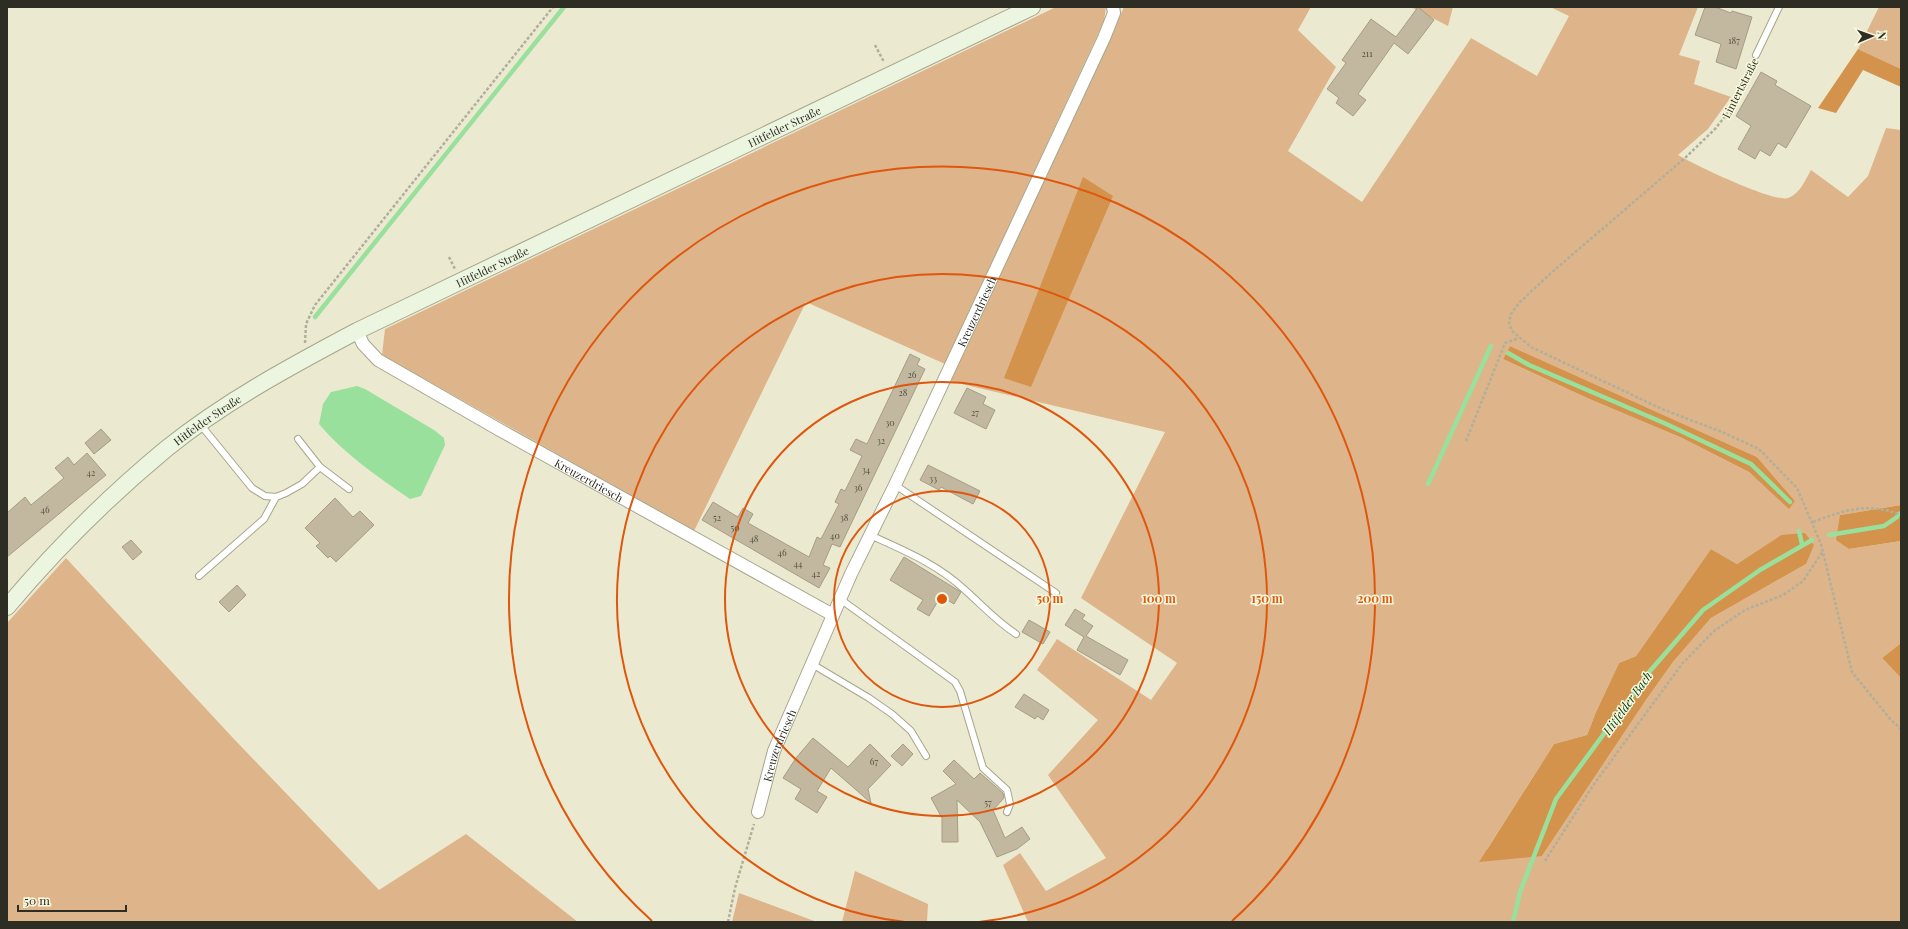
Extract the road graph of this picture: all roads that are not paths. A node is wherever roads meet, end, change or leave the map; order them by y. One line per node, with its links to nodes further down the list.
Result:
1 (1032, 7): 5 (main road, Hitfelder Straße)
2 (1113, 7): 9 (street, Kreuzerdriesch)
3 (1779, 7): 4 (lane, Lintertstraße)
4 (1756, 55)
5 (357, 331): 6 (main road, Hitfelder Straße); 17 (street, Kreuzerdriesch)
6 (200, 424): 11 (lane); 16 (main road, Hitfelder Straße)
7 (298, 438): 8 (lane)
8 (320, 466): 10 (lane); 11 (lane)
9 (895, 485): 12 (street, Kreuzerdriesch); 14 (lane)
10 (349, 489)
11 (276, 497): 13 (lane)
12 (870, 535): 15 (street, Kreuzerdriesch); 18 (lane)
13 (199, 576)
14 (1056, 593)
15 (840, 599): 17 (street, Kreuzerdriesch); 22 (lane)
16 (7, 607)
17 (833, 615): 19 (street, Kreuzerdriesch)
18 (1016, 634)
19 (812, 664): 20 (lane); 21 (street, Kreuzerdriesch)
20 (926, 756)
21 (758, 812)
22 (1007, 812)

